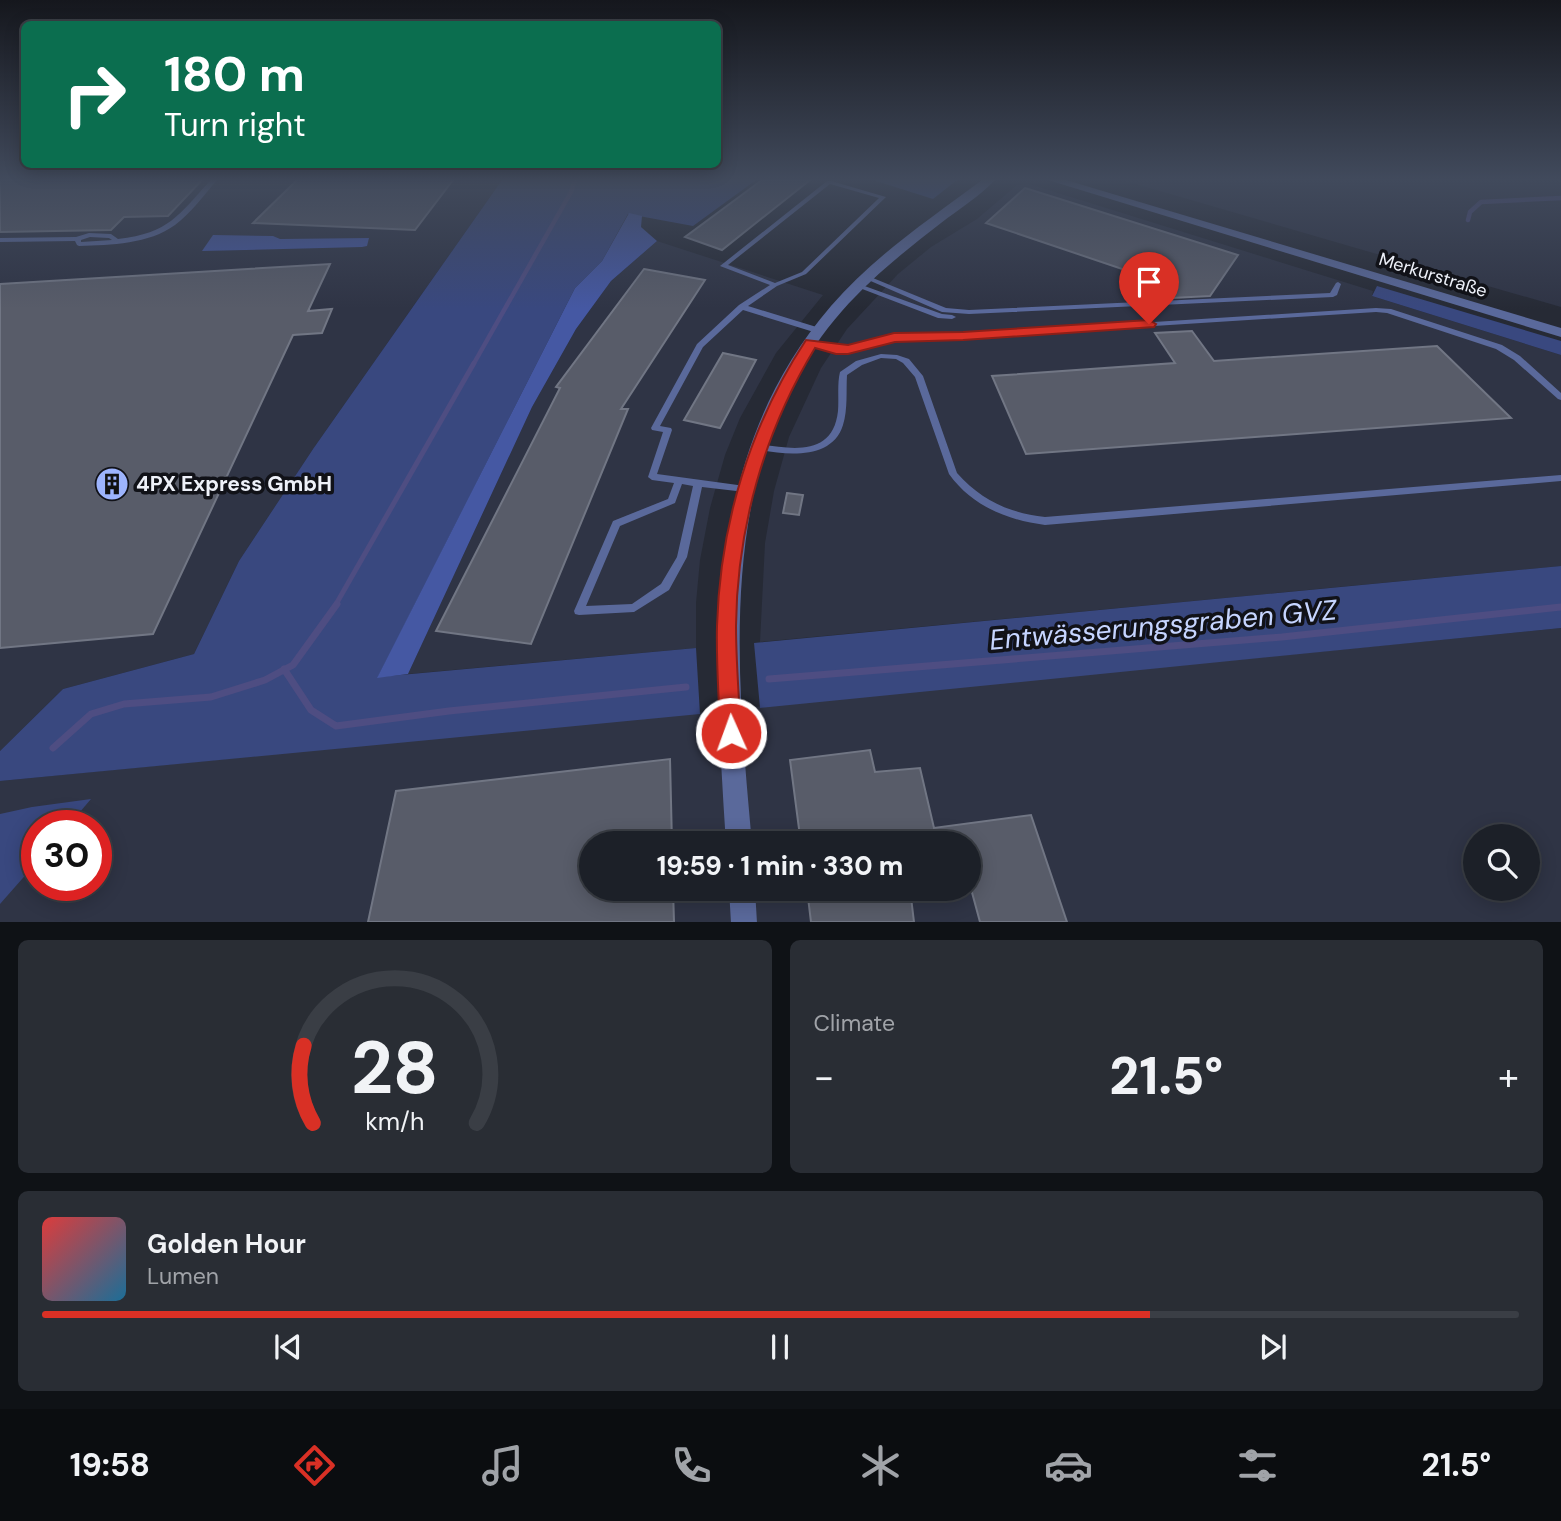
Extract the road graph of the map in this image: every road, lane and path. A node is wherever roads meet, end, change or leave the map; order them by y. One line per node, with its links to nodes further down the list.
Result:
1 (171, 223): 6 (lane)
2 (777, 223): 9 (lane)
3 (856, 223): 9 (lane)
4 (936, 223): 7 (street)
5 (1197, 223): 11 (street, Merkurstraße)
6 (0, 240)
7 (863, 282): 8 (lane); 12 (street)
8 (1338, 284)
9 (775, 285): 10 (lane)
10 (742, 306): 12 (lane); 16 (lane)
11 (1561, 333)
12 (815, 337): 13 (lane); 14 (street)
13 (1561, 397)
14 (758, 447): 15 (lane); 18 (street)
15 (1561, 478)
16 (679, 481): 17 (lane); 17 (lane)
17 (698, 484): 18 (lane)
18 (745, 489): 19 (street)
19 (738, 831)
20 (743, 901): 21 (street)
21 (744, 922)

